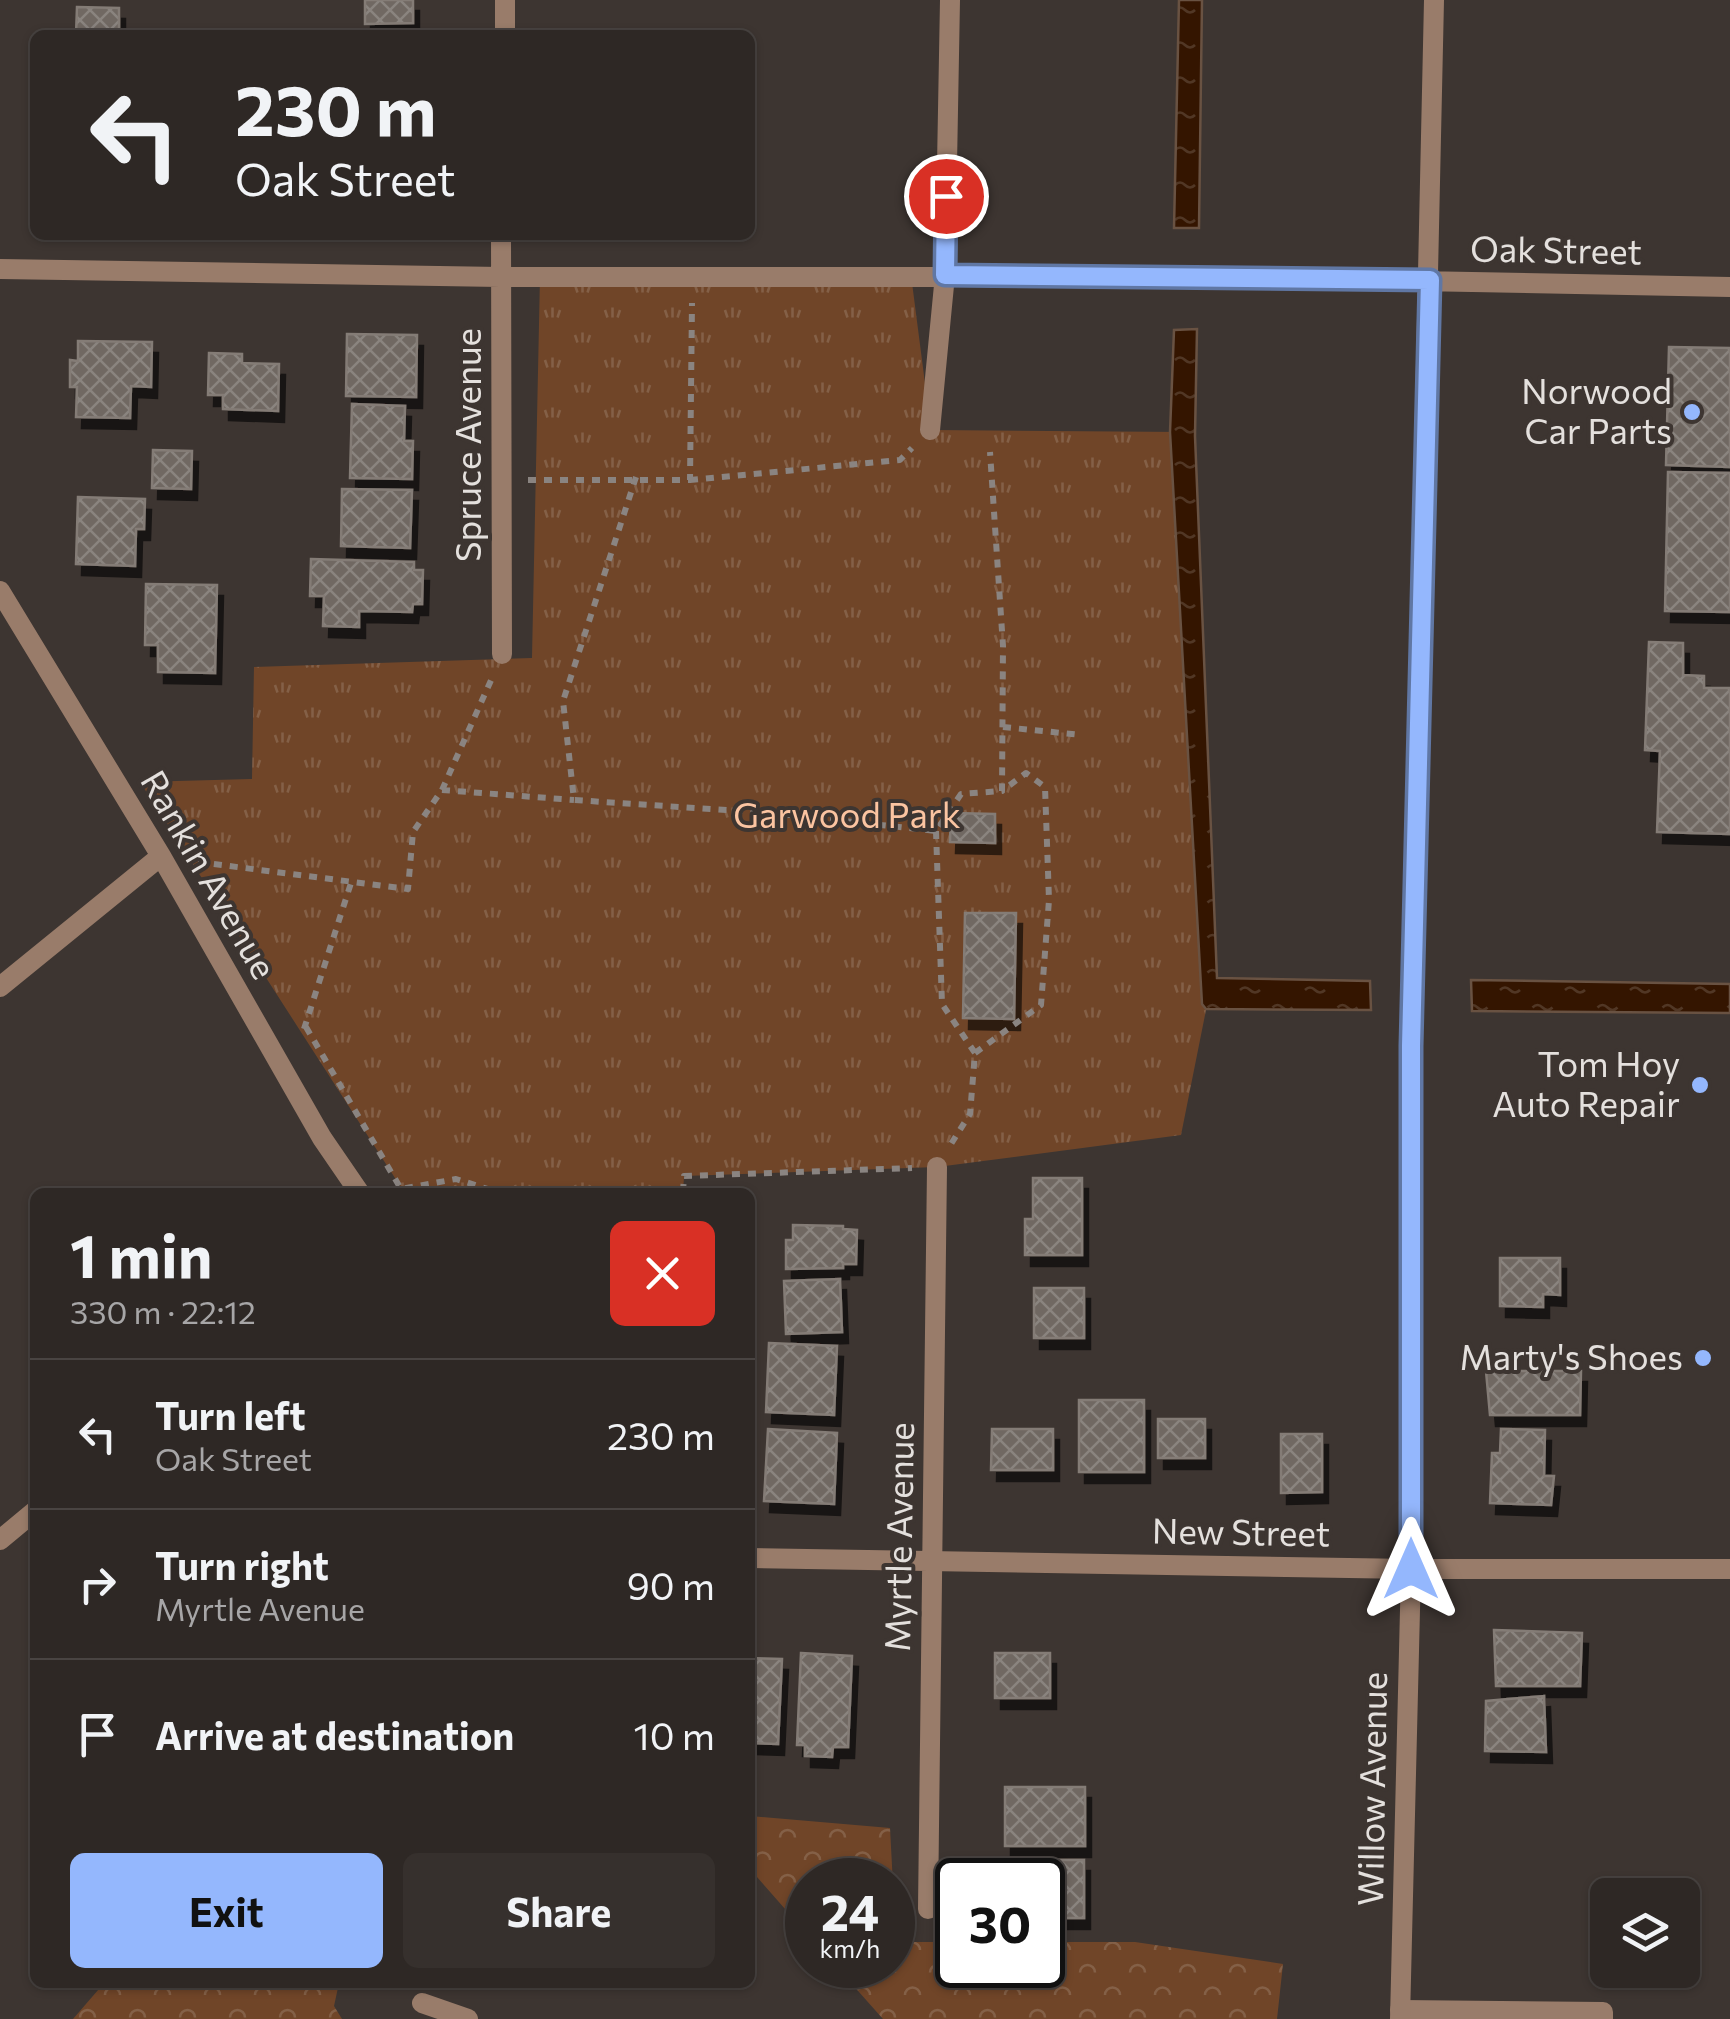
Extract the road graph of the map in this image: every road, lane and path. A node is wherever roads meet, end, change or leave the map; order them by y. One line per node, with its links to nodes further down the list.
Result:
1 (506, 0): 4 (street)
2 (950, 0): 7 (street)
3 (1434, 0): 10 (street, Willow Avenue)
4 (505, 30)
5 (501, 240): 9 (street, Spruce Avenue)
6 (0, 269): 9 (street, Oak Street)
7 (945, 275): 8 (street, Oak Street); 10 (street, Oak Street); 12 (street)
8 (692, 276): 9 (street, Oak Street); 16 (path)
9 (500, 277): 15 (street, Spruce Avenue)
10 (1430, 280): 11 (street, Oak Street); 41 (street, Willow Avenue)
11 (1730, 287)
12 (930, 430): 16 (path)
13 (990, 452): 19 (path)
14 (636, 477): 15 (path); 16 (path); 23 (path)
15 (502, 480): 18 (street, Spruce Avenue)
16 (690, 480)
17 (0, 591): 25 (street, Rankin Avenue)
18 (502, 654): 21 (path)
19 (1003, 726): 20 (path); 22 (path)
20 (1082, 735)
21 (442, 790): 23 (path); 26 (path)
22 (1002, 791): 24 (path); 29 (path)
23 (574, 800): 24 (path)
24 (936, 831): 29 (path)
25 (161, 856): 26 (path); 27 (street); 30 (street, Rankin Avenue)
26 (352, 884): 28 (path)
27 (0, 987)
28 (306, 1027): 30 (path); 33 (path)
29 (975, 1052): 31 (path)
30 (276, 1055): 32 (street, Rankin Avenue)
31 (937, 1167): 36 (path); 40 (street, Myrtle Avenue)
32 (357, 1188)
33 (401, 1188)
34 (401, 1188): 35 (path)
35 (484, 1188)
36 (683, 1188)
37 (30, 1515): 38 (street)
38 (0, 1540)
39 (755, 1558): 40 (street, New Street)
40 (932, 1560): 41 (street, New Street); 43 (street, Myrtle Avenue)
41 (1411, 1569): 42 (street, New Street); 45 (street, Willow Avenue)
42 (1730, 1569)
43 (928, 1909)
44 (422, 2003): 46 (street)
45 (1400, 2014): 47 (street)
46 (468, 2019)
47 (1604, 2019)

